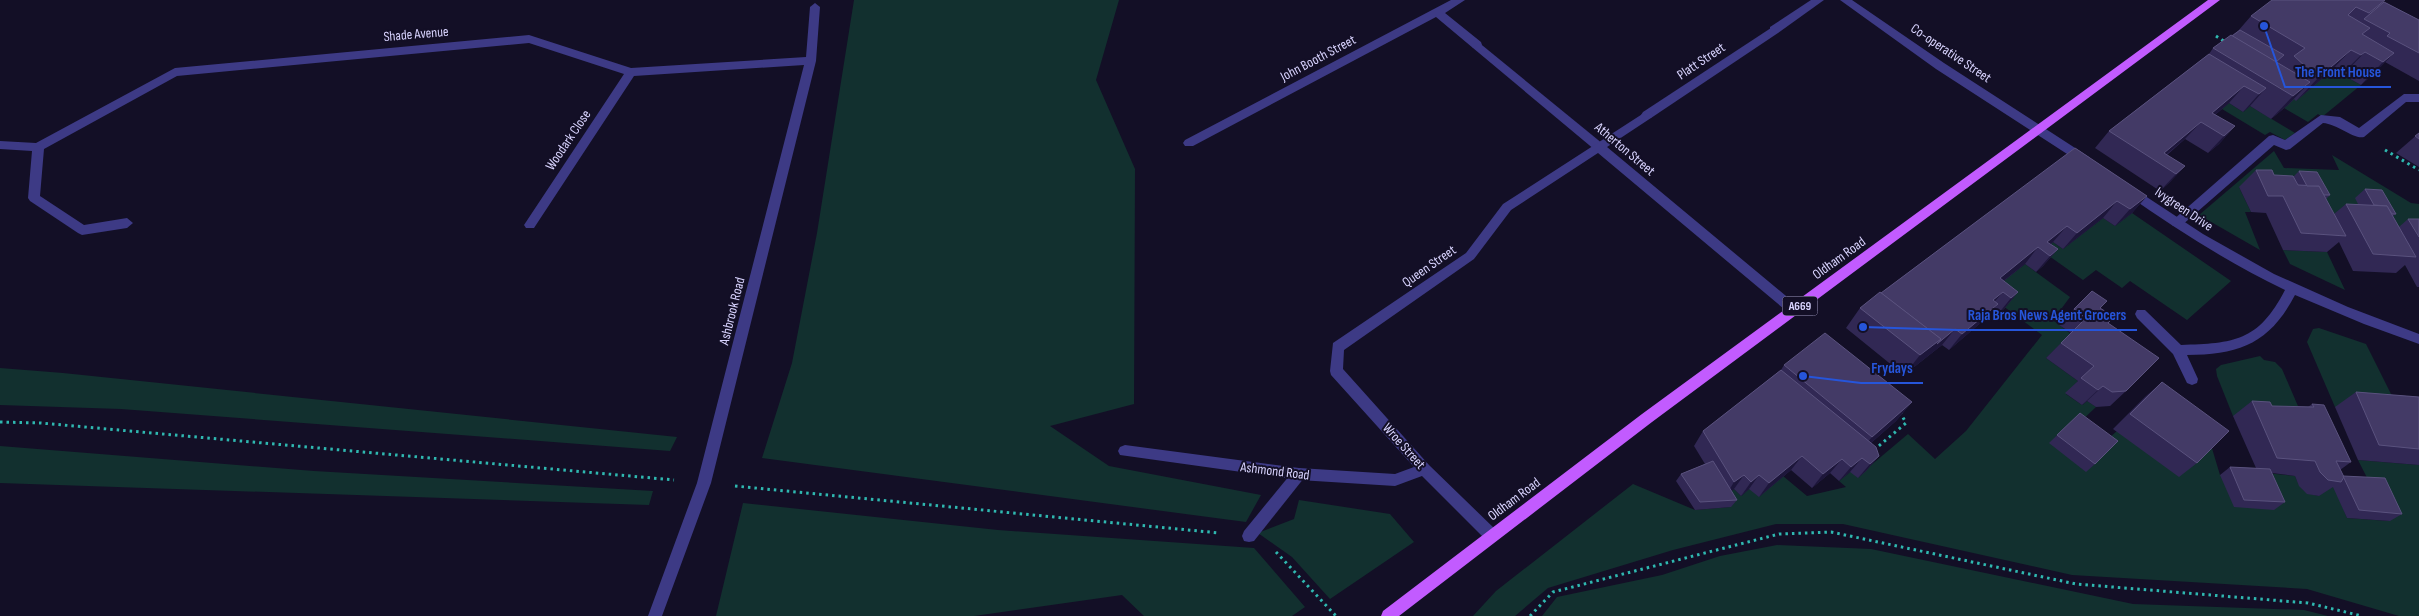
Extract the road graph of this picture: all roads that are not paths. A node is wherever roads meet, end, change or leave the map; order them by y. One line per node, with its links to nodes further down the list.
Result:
1 (1435, 0): 7 (street, Atherton Street)
2 (1460, 0): 7 (street, John Booth Street)
3 (1819, 0): 15 (street, Platt Street)
4 (1846, 0): 11 (street, Co-operative Street)
5 (2215, 0): 11 (main road, Oldham Road / A669)
6 (815, 7): 8 (street, Ashbrook Road)
7 (1441, 10): 12 (street, John Booth Street); 15 (street, Atherton Street)
8 (811, 61): 9 (street, Shade Avenue); 33 (street, Ashbrook Road)
9 (632, 72): 14 (street, Shade Avenue); 20 (street, Woodark Close)
10 (2419, 98): 19 (street)
11 (2040, 130): 16 (street); 22 (main road, Oldham Road / A669)
12 (1189, 143)
13 (0, 144): 14 (street)
14 (38, 147): 18 (street)
15 (1599, 147): 22 (street, Atherton Street); 25 (street, Queen Street)
16 (2099, 169)
17 (2122, 186): 19 (street, Ivygreen Drive)
18 (126, 223)
19 (2177, 223): 21 (street, Ivygreen Drive)
20 (530, 224)
21 (2292, 288): 24 (street, Ivygreen Drive); 26 (street)
22 (1794, 310): 31 (main road, Oldham Road / A669)
23 (2141, 314): 26 (street)
24 (2419, 339)
25 (1338, 347): 29 (street, Wroe Street)
26 (2178, 350): 27 (street)
27 (2192, 379)
28 (1125, 451): 30 (street, Ashmond Road)
29 (1424, 469): 30 (street, Ashmond Road); 31 (street, Wroe Street)
30 (1299, 474): 32 (street)
31 (1491, 535): 34 (main road, Oldham Road / A669)
32 (1249, 536)
33 (655, 616)
34 (1388, 616)

